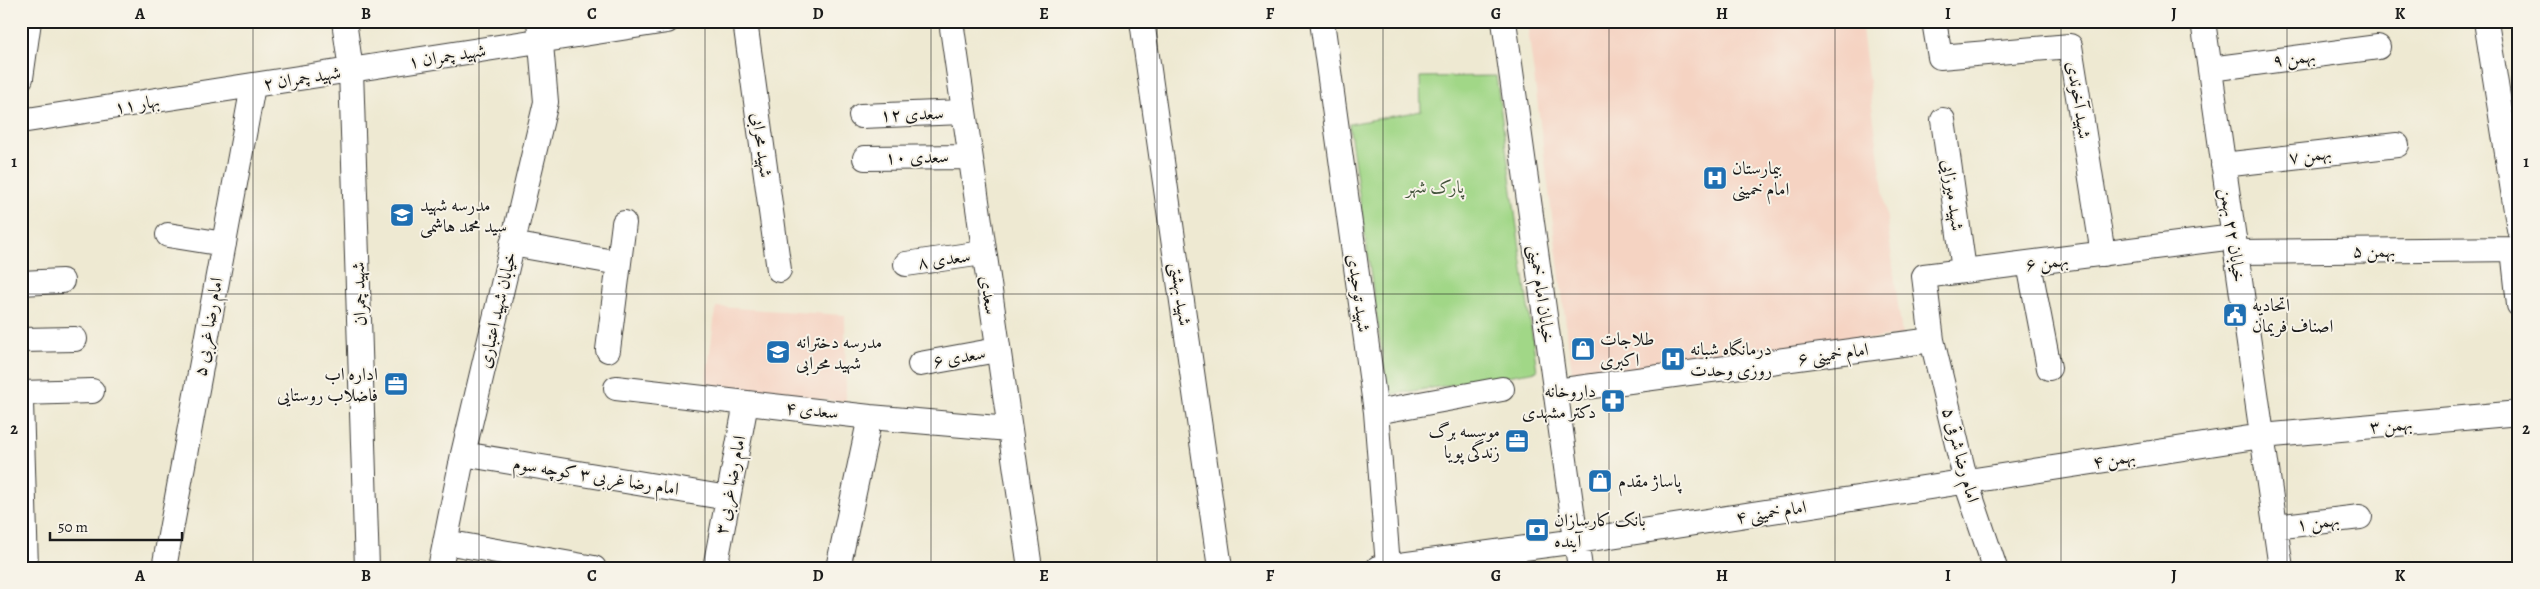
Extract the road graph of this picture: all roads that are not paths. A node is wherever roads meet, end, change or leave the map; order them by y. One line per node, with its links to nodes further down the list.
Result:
1 (29, 21): 14 (street)
2 (344, 21): 16 (street, شهید چمران)
3 (667, 21): 12 (street, شهید چمران ۱)
4 (745, 21): 38 (street, شهید محرابی)
5 (951, 21): 18 (street, سعدی)
6 (1142, 21): 80 (street, شهید بهشتی)
7 (1322, 21): 57 (street, شهید توحیدی)
8 (1504, 21): 53 (street, خیابان امام خمینی)
9 (1934, 21): 34 (street, شهید آخوندی)
10 (2203, 21): 15 (street, خیابان ۲۲ بهمن)
11 (2486, 21): 22 (street)
12 (540, 31): 16 (street, شهید چمران ۱); 31 (street, خیابان شهید اعتباری)
13 (2378, 47): 15 (street, بهمن ۹)
14 (22, 69)
15 (2210, 69): 26 (street, خیابان ۲۲ بهمن)
16 (351, 70): 17 (street, شهید چمران ۲); 74 (street, شهید چمران)
17 (253, 86): 21 (street, بهار ۱۱); 30 (street, امام رضا غربی ۵)
18 (962, 112): 19 (street, سعدی ۱۲); 24 (street, سعدی)
19 (861, 116)
20 (1943, 120): 39 (street, شهید میرزایی)
21 (21, 121)
22 (2512, 138): 29 (street)
23 (2397, 145): 26 (street, بهمن ۷)
24 (969, 156): 25 (street, سعدی ۱۰); 33 (street, سعدی)
25 (866, 158)
26 (2224, 165): 32 (street, خیابان ۲۲ بهمن)
27 (624, 223): 35 (street)
28 (168, 235): 30 (street)
29 (2517, 243): 32 (street, بهمن ۵); 42 (street)
30 (224, 244): 73 (street, امام رضا غربی ۵)
31 (512, 244): 35 (street); 63 (street, خیابان شهید اعتباری)
32 (2235, 244): 34 (street, بهمن ۶); 61 (street, خیابان ۲۲ بهمن)
33 (983, 253): 36 (street, سعدی ۸); 47 (street, سعدی)
34 (2103, 254): 37 (street, بهمن ۶)
35 (619, 263): 46 (street)
36 (906, 264)
37 (2029, 264): 39 (street, بهمن ۶); 49 (street)
38 (779, 270)
39 (1964, 270): 45 (street, بهمن ۶)
40 (62, 281): 41 (street)
41 (21, 283)
42 (2519, 305)
43 (75, 339): 44 (street)
44 (21, 340)
45 (1932, 340): 53 (street, امام خمینی ۶); 64 (street, امام رضا شرقی ۵)
46 (608, 350)
47 (998, 350): 48 (street, سعدی ۶); 60 (street, سعدی)
48 (920, 364)
49 (2049, 368)
50 (616, 388): 56 (street, سعدی ۴)
51 (1502, 389): 57 (street)
52 (92, 391): 54 (street)
53 (1556, 391): 69 (street, خیابان امام خمینی)
54 (21, 393)
55 (21, 402): 62 (street)
56 (746, 403): 59 (street, سعدی ۴); 65 (street, امام رضا غربی ۳)
57 (1376, 412): 71 (street, شهید توحیدی)
58 (2519, 413): 61 (street, بهمن ۳)
59 (870, 417): 60 (street, سعدی ۴); 78 (street)
60 (1009, 429): 79 (street, سعدی)
61 (2262, 436): 64 (street, بهمن ۴); 68 (street, خیابان ۲۲ بهمن)
62 (22, 444): 67 (street)
63 (463, 454): 65 (street, امام رضا غربی ۳ کوچه سوم); 70 (street, خیابان شهید اعتباری)
64 (1966, 482): 69 (street, امام خمینی ۴); 82 (street, امام رضا شرقی ۵)
65 (728, 498): 77 (street, امام رضا غربی ۳)
66 (2360, 517): 68 (street, بهمن ۱)
67 (24, 520): 72 (street)
68 (2275, 527): 83 (street, خیابان ۲۲ بهمن)
69 (1576, 541): 71 (street, امام خمینی ۴); 81 (street, خیابان امام خمینی)
70 (445, 542): 75 (street, خیابان شهید اعتباری); 76 (street)
71 (1383, 567)
72 (26, 568)
73 (164, 568)
74 (367, 568)
75 (440, 568)
76 (594, 568)
77 (715, 568)
78 (838, 568)
79 (1030, 568)
80 (1220, 568)
81 (1580, 568)
82 (1995, 568)
83 (2281, 568)

